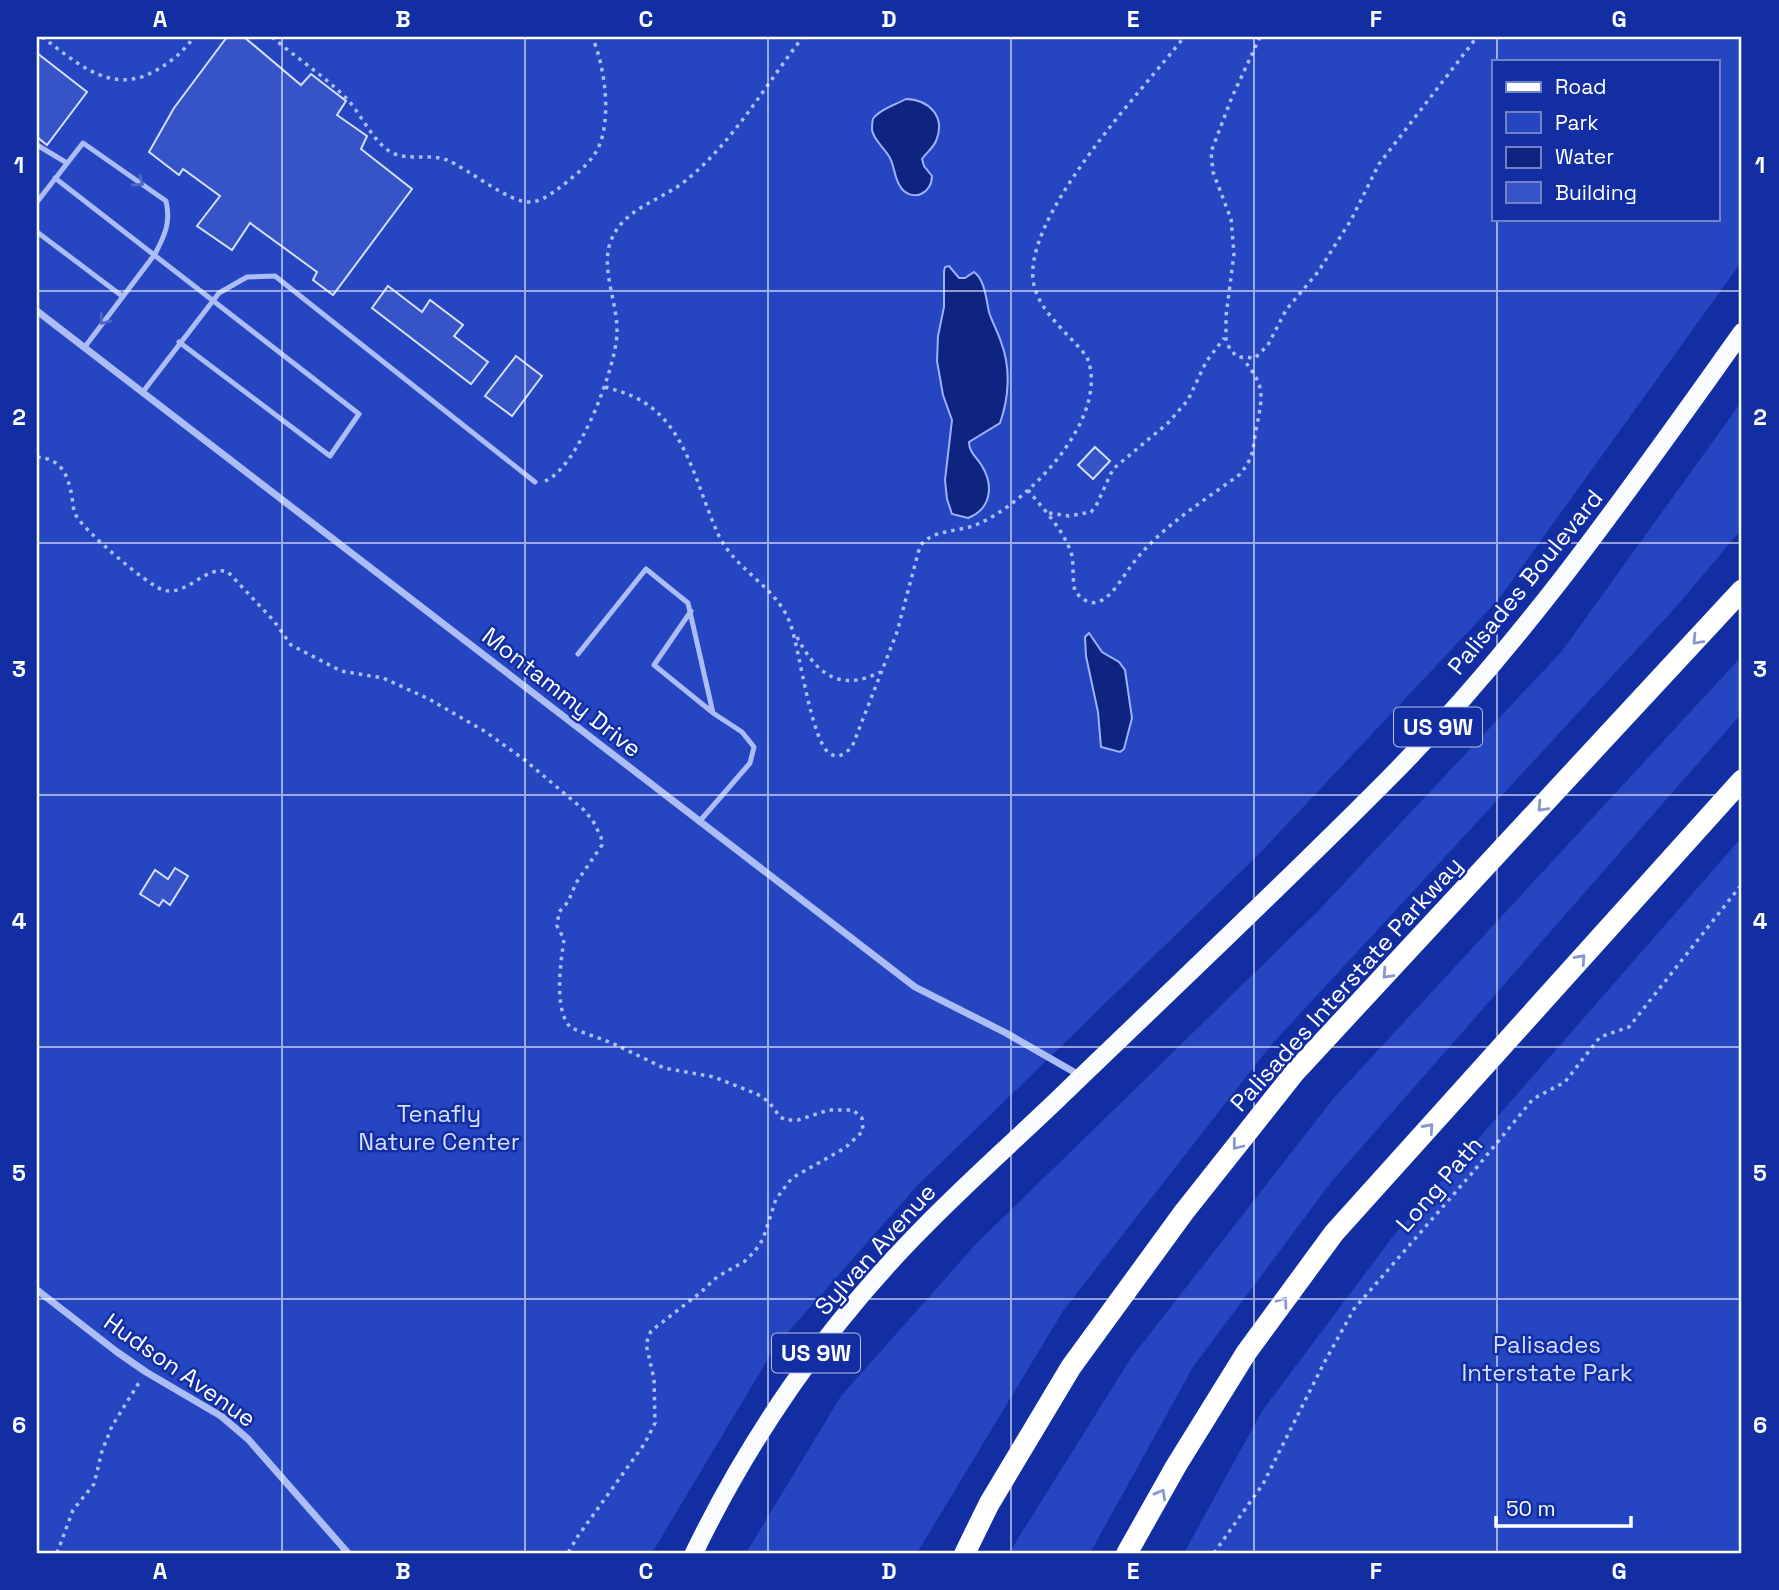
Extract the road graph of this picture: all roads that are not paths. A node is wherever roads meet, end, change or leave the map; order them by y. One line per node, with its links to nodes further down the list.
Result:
1 (37, 145): 2 (lane)
2 (66, 163): 3 (lane); 6 (lane, one-way to 6)
3 (55, 178): 4 (lane); 6 (lane)
4 (37, 202)
5 (37, 232): 7 (lane)
6 (155, 254): 7 (lane); 8 (lane)
7 (122, 296): 12 (lane, one-way to 12)
8 (212, 301): 11 (lane); 11 (lane); 14 (lane)
9 (37, 311): 12 (street, Montammy Drive)
10 (1742, 332): 21 (main road, Palisades Boulevard / US 9W)
11 (179, 342): 13 (lane)
12 (83, 348): 13 (street, Montammy Drive)
13 (142, 393): 20 (street, Montammy Drive)
14 (535, 482)
15 (1742, 590): 25 (highway, Palisades Interstate Parkway, one-way to 25)
16 (691, 611): 17 (lane); 18 (lane); 18 (lane)
17 (578, 654)
18 (713, 713): 20 (lane)
19 (1742, 780): 26 (highway, one-way to 19)
20 (699, 822): 21 (street, Montammy Drive)
21 (1081, 1076): 24 (main road, Sylvan Avenue / US 9W)
22 (37, 1290): 23 (street, Hudson Avenue)
23 (348, 1553)
24 (694, 1553)
25 (965, 1553)
26 (1127, 1553)

